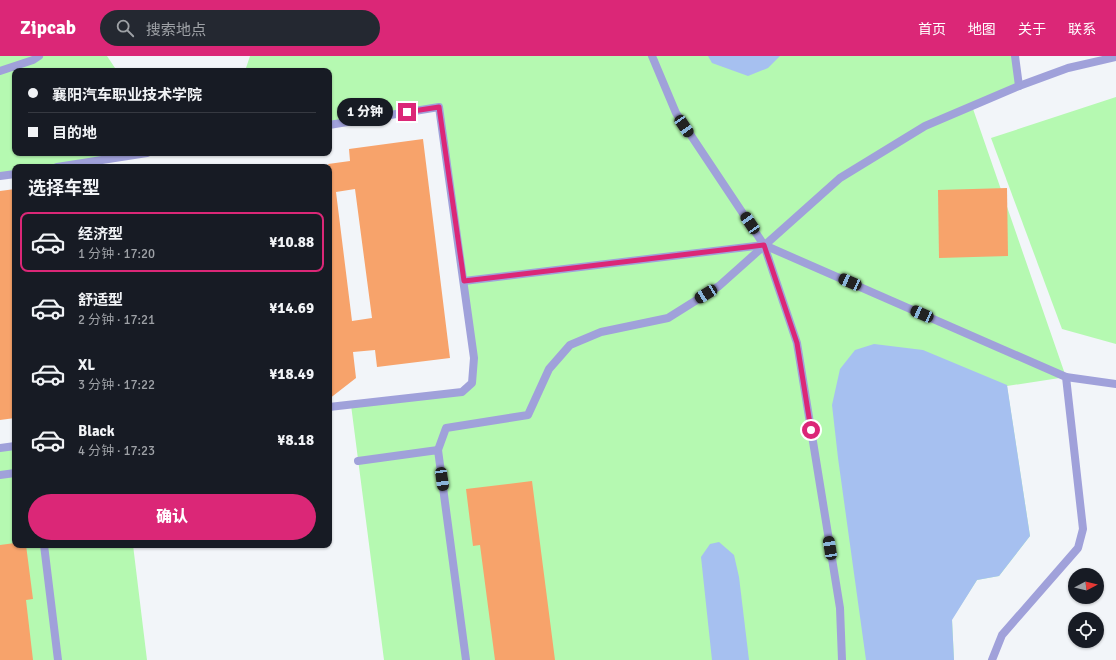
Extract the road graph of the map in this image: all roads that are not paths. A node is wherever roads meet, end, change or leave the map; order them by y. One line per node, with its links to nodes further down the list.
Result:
1 (39, 56): 5 (lane)
2 (652, 56): 12 (lane)
3 (1015, 56): 6 (lane)
4 (1116, 57): 6 (lane)
5 (0, 71)
6 (1019, 86): 12 (lane)
7 (332, 124): 13 (lane)
8 (128, 156): 9 (lane)
9 (76, 164)
10 (12, 174): 11 (lane)
11 (0, 176)
12 (764, 245): 13 (lane); 14 (lane); 19 (lane); 26 (lane)
13 (464, 281): 16 (lane)
14 (1066, 377): 15 (lane); 27 (lane)
15 (1116, 384)
16 (332, 408)
17 (12, 446): 18 (lane)
18 (0, 448)
19 (438, 450): 20 (lane); 25 (lane)
20 (358, 462)
21 (12, 473): 22 (lane)
22 (0, 475)
23 (44, 548): 24 (lane)
24 (58, 660)
25 (466, 660)
26 (842, 660)
27 (992, 660)

